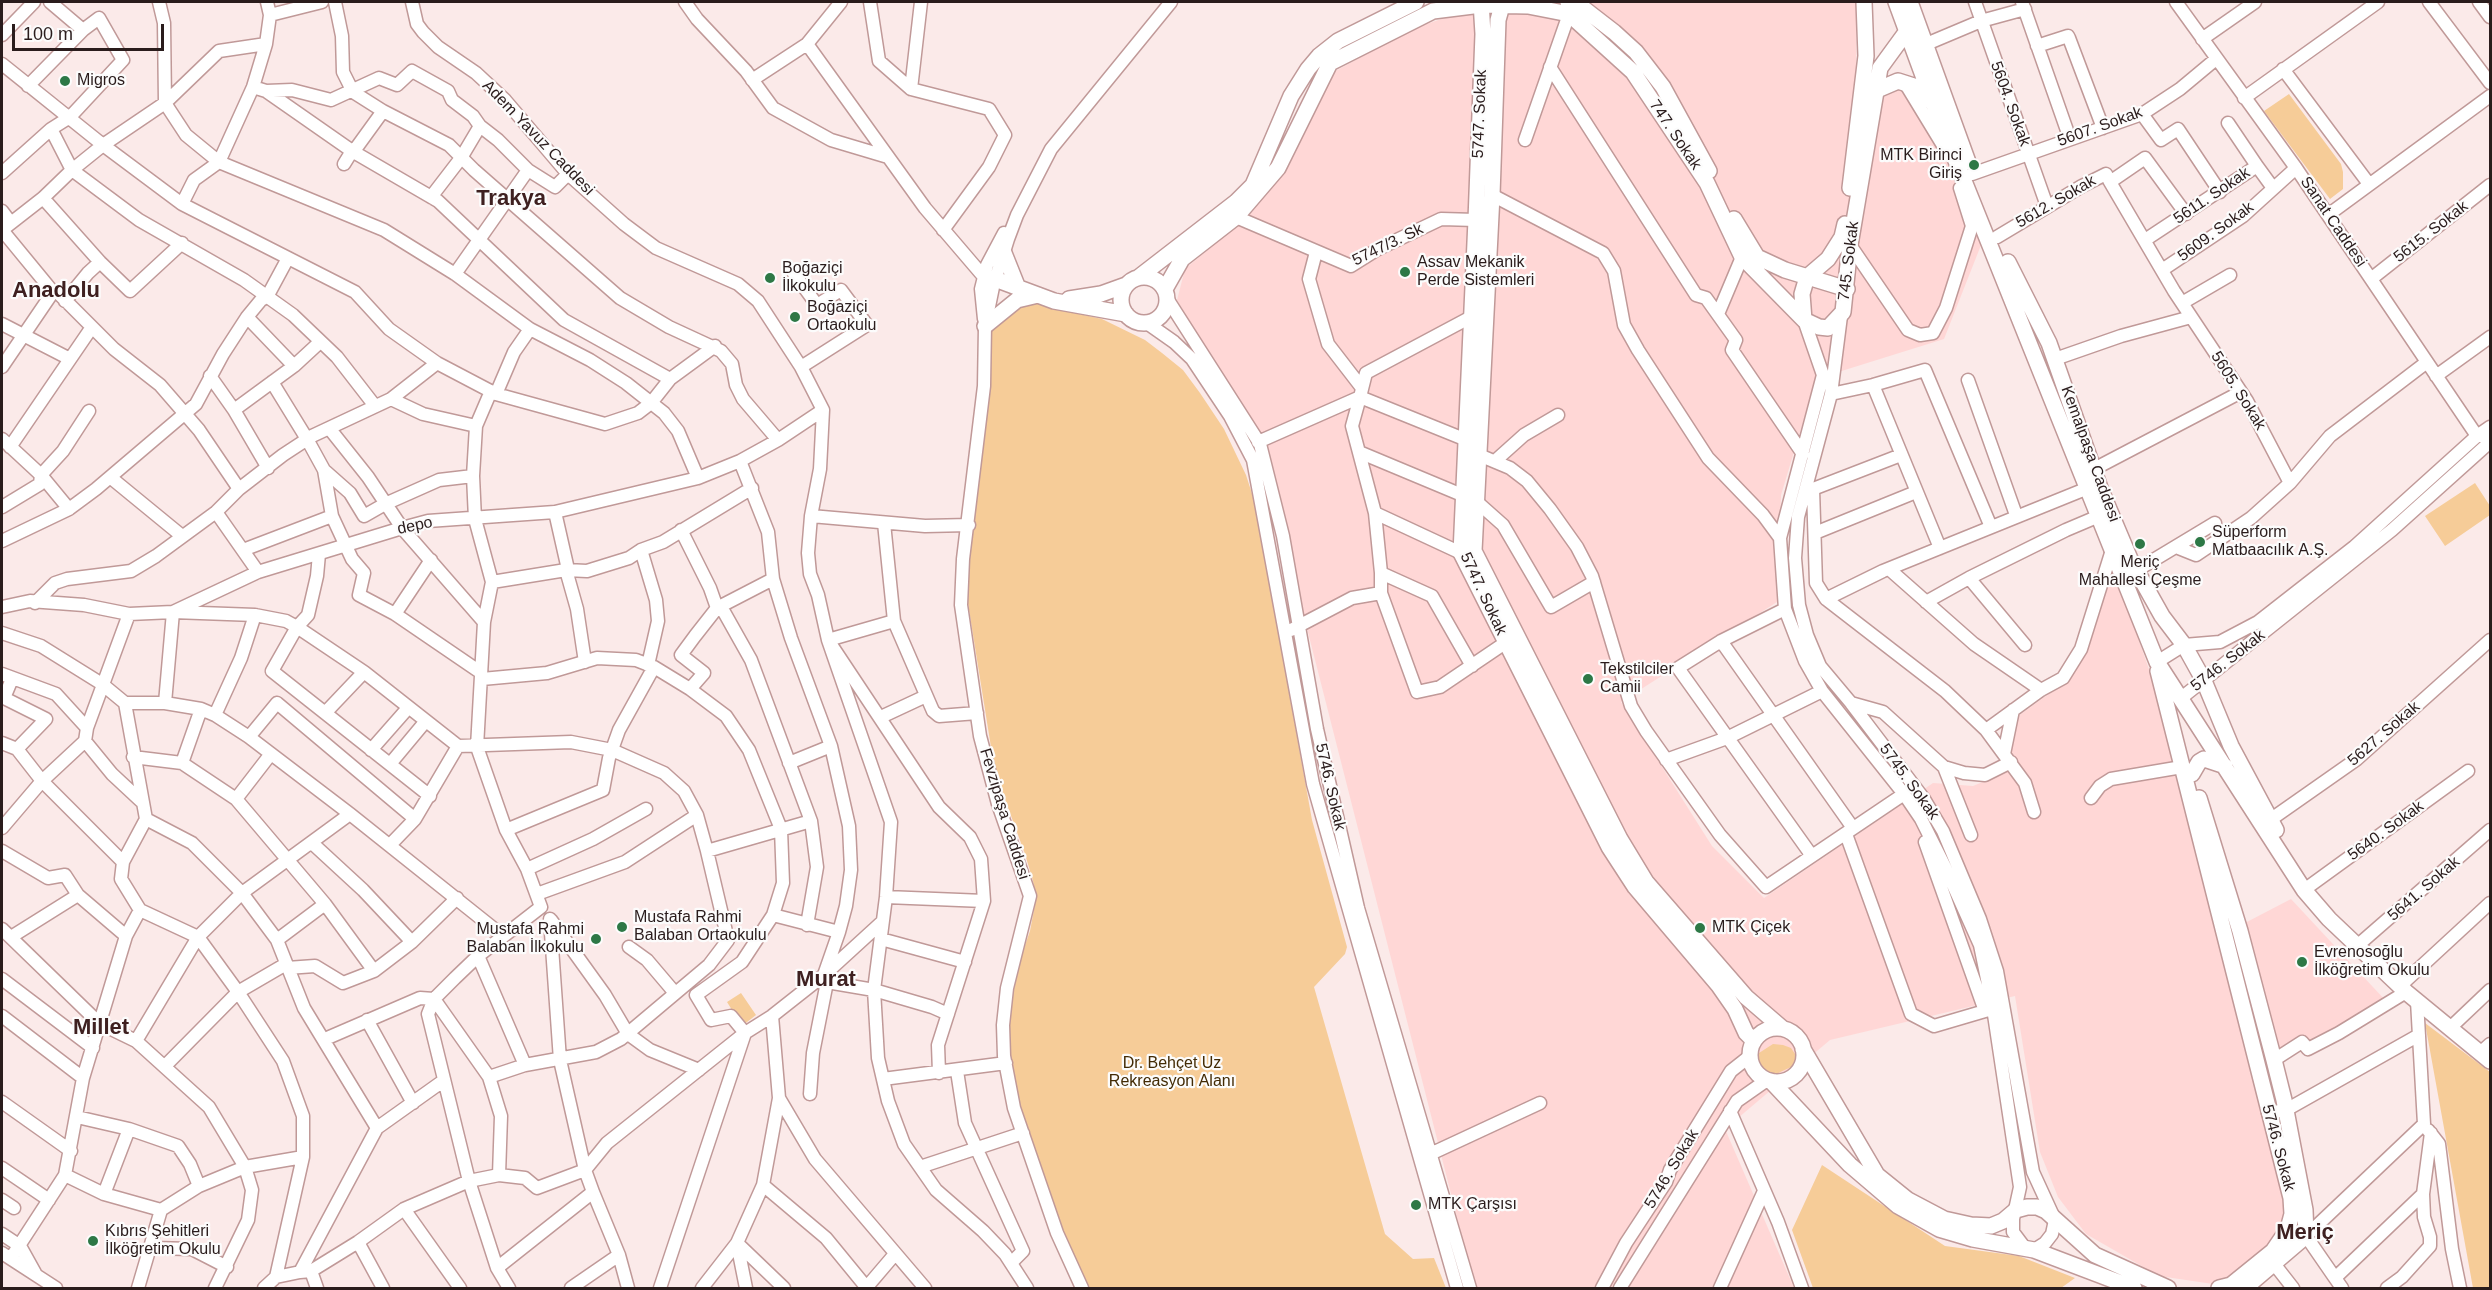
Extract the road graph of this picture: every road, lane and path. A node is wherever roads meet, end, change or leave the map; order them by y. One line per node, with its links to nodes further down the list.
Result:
1 (34, 2): 33 (street)
2 (50, 2): 32 (street)
3 (159, 2): 54 (street)
4 (267, 2): 28 (street)
5 (321, 2): 25 (street)
6 (336, 2): 51 (street)
7 (412, 2): 77 (street, Adem Yavuz Caddesi)
8 (685, 2): 43 (street)
9 (841, 2): 36 (street)
10 (870, 2): 48 (street)
11 (921, 2): 48 (street)
12 (1171, 2): 92 (street)
13 (1416, 2): 115 (main road)
14 (1864, 2): 112 (main road, 745. Sokak)
15 (1896, 2): 31 (main road)
16 (1910, 2): 31 (main road, Kemalpaşa Caddesi)
17 (1975, 2): 30 (street, 5604. Sokak)
18 (2176, 2): 34 (street, Sanat Caddesi)
19 (2255, 2): 34 (street)
20 (2378, 2): 42 (street)
21 (2429, 2): 45 (street)
22 (2479, 2): 29 (street)
23 (1481, 3): 24 (main road, 747. Sokak); 94 (main road, 747. Sokak); 95 (main road, 5747. Sokak)
24 (1503, 3): 27 (main road, 747. Sokak); 84 (main road, 5747. Sokak)
25 (300, 4): 28 (street)
26 (2024, 5): 30 (street); 38 (street)
27 (1568, 8): 41 (street); 105 (main road, 747. Sokak); 112 (main road, 747. Sokak)
28 (270, 15): 35 (street)
29 (2490, 17)
30 (1981, 21): 37 (street); 67 (street, 5604. Sokak)
31 (1910, 25): 37 (main road, Kemalpaşa Caddesi); 49 (main road, 745. Sokak); 56 (main road, Kemalpaşa Caddesi)
32 (83, 30): 46 (street); 58 (street)
33 (2, 35)
34 (2202, 39): 39 (street, Sanat Caddesi)
35 (266, 44): 47 (street); 54 (street)
36 (807, 44): 43 (street); 68 (street)
37 (1924, 45): 78 (main road, Kemalpaşa Caddesi)
38 (2037, 46): 61 (street); 63 (street)
39 (2216, 59): 53 (street, Sanat Caddesi); 57 (street, 5607. Sokak)
40 (2, 64): 46 (street)
41 (1550, 68): 64 (street); 126 (street)
42 (2283, 69): 53 (street); 80 (street)
43 (752, 80): 68 (street)
44 (1905, 83): 49 (main road); 56 (main road); 102 (street)
45 (2490, 83)
46 (28, 86): 58 (street)
47 (253, 87): 50 (street); 70 (street)
48 (911, 89): 97 (street)
49 (1877, 90): 102 (main road, 745. Sokak)
50 (266, 91): 51 (street); 66 (street)
51 (353, 92): 55 (street); 60 (street)
52 (2490, 96): 80 (street)
53 (2244, 98): 73 (street, Sanat Caddesi)
54 (165, 103): 65 (street); 70 (street)
55 (383, 111): 66 (street); 69 (street)
56 (1936, 111): 193 (main road, Kemalpaşa Caddesi)
57 (2142, 114): 61 (street, 5607. Sokak); 83 (street)
58 (70, 117): 62 (street); 65 (street)
59 (2228, 123): 72 (street)
60 (480, 126): 69 (street); 75 (street)
61 (2103, 128): 63 (street, 5607. Sokak)
62 (51, 129): 74 (street); 76 (street)
63 (2070, 139): 67 (street, 5607. Sokak)
64 (1526, 140)
65 (103, 145): 74 (street); 88 (street)
66 (353, 151): 71 (street); 85 (street)
67 (2028, 153): 78 (street, 5607. Sokak); 89 (street, 5604. Sokak)
68 (888, 157): 97 (street)
69 (461, 158): 85 (street); 87 (street)
70 (219, 162): 88 (street); 110 (street)
71 (344, 164)
72 (2257, 166): 82 (street, 5611. Sokak); 83 (street, 5611. Sokak)
73 (2296, 168): 82 (street, 5609. Sokak); 93 (street, Sanat Caddesi)
74 (72, 170): 86 (street); 101 (street)
75 (528, 170): 77 (street); 87 (street)
76 (2, 173)
77 (568, 174): 147 (street, Adem Yavuz Caddesi)
78 (1972, 174): 98 (main road, Kemalpaşa Caddesi)
79 (2110, 182): 89 (street, 5612. Sokak); 91 (street, 5612. Sokak); 100 (street, 5605. Sokak)
80 (2369, 184): 93 (street)
81 (2490, 185): 114 (street, 5615. Sokak)
82 (2273, 188): 108 (street, 5609. Sokak)
83 (2220, 192): 91 (street, 5611. Sokak)
84 (1492, 195): 179 (main road, 5747. Sokak); 204 (street)
85 (431, 197): 99 (street)
86 (43, 198): 96 (street); 107 (street)
87 (507, 198): 99 (street); 140 (street)
88 (182, 204): 106 (street)
89 (2047, 206): 98 (street, 5612. Sokak)
90 (2, 211): 96 (street)
91 (2186, 214): 100 (street, 5611. Sokak)
92 (1017, 215): 104 (street); 113 (street)
93 (2328, 216): 114 (street, Sanat Caddesi)
94 (1236, 217): 103 (street, 5747/3. Sk); 120 (main road, 747. Sokak)
95 (1476, 220): 103 (street, 5747/3. Sk); 129 (main road, 5747. Sokak)
96 (5, 228): 118 (street)
97 (943, 230): 113 (street)
98 (1997, 237): 142 (main road, Kemalpaşa Caddesi)
99 (480, 238): 110 (street); 150 (street)
100 (2145, 240): 108 (street, 5605. Sokak)
101 (182, 243): 107 (street); 121 (street)
102 (1850, 245): 117 (main road, 745. Sokak)
103 (1316, 252): 156 (street)
104 (1004, 254): 113 (street); 116 (main road)
105 (1742, 257): 126 (street); 131 (main road, 747. Sokak)
106 (288, 258): 121 (street); 144 (street)
107 (100, 262): 122 (street)
108 (2162, 270): 124 (street, 5605. Sokak)
109 (793, 272): 147 (street)
110 (455, 274): 136 (street)
111 (2230, 275): 124 (street)
112 (1807, 277): 117 (main road, 747. Sokak); 131 (main road)
113 (990, 278): 116 (main road); 134 (street, Fevzipaşa Caddesi)
114 (2371, 279): 143 (street, Sanat Caddesi)
115 (1133, 281): 120 (main road); 123 (main road); 125 (main road)
116 (1018, 288): 119 (main road)
117 (1846, 289): 127 (main road, 745. Sokak)
118 (53, 292): 122 (street); 137 (street)
119 (1038, 295): 123 (main road); 134 (main road)
120 (1167, 295): 132 (main road); 174 (street, 5746. Sokak)
121 (267, 297): 128 (street); 139 (street)
122 (65, 301): 135 (street)
123 (1054, 301): 125 (main road)
124 (2182, 303): 130 (street, 5605. Sokak)
125 (1126, 314): 132 (main road)
126 (1718, 314): 178 (street)
127 (1841, 316): 131 (main road, 745. Sokak); 157 (street, 5745. Sokak)
128 (247, 317): 145 (street); 148 (street)
129 (1471, 317): 156 (street); 172 (main road, 5747. Sokak)
130 (2191, 317): 142 (street); 155 (street, 5605. Sokak)
131 (1804, 320): 178 (street, 5745. Sokak)
132 (1147, 323): 253 (street, 5746. Sokak)
133 (2, 324): 137 (street)
134 (985, 326): 212 (street, Fevzipaşa Caddesi)
135 (92, 327): 141 (street); 164 (street)
136 (530, 329): 154 (street); 159 (street)
137 (24, 335): 141 (street); 146 (street)
138 (2490, 337): 149 (street)
139 (320, 342): 145 (street); 160 (street)
140 (716, 346): 150 (street); 173 (street)
141 (70, 359): 176 (street)
142 (2055, 359): 184 (main road, Kemalpaşa Caddesi)
143 (2427, 362): 149 (street, Sanat Caddesi); 190 (street)
144 (437, 363): 154 (street); 158 (street)
145 (294, 366): 152 (street)
146 (2, 367)
147 (801, 367): 162 (street, Adem Yavuz Caddesi)
148 (210, 376): 161 (street); 164 (street)
149 (2436, 376): 169 (street, Sanat Caddesi)
150 (670, 379): 159 (street)
151 (1968, 380): 205 (street)
152 (272, 382): 161 (street); 171 (street)
153 (1873, 386): 157 (street); 180 (street); 213 (street)
154 (494, 392): 159 (street); 166 (street)
155 (2241, 392): 184 (street); 190 (street, 5605. Sokak)
156 (1361, 393): 172 (street); 174 (street); 177 (street)
157 (1831, 394): 192 (street, 5745. Sokak)
158 (391, 399): 160 (street); 166 (street)
159 (651, 403): 189 (street)
160 (375, 406): 168 (street)
161 (234, 410): 183 (street)
162 (824, 410): 173 (street, depo); 207 (street)
163 (89, 411): 186 (street)
164 (186, 414): 188 (street); 194 (street)
165 (1558, 415): 182 (street)
166 (476, 426): 187 (street)
167 (2490, 427): 169 (street)
168 (329, 428): 171 (street); 197 (street)
169 (2477, 436): 170 (street); 260 (street)
170 (2490, 436)
171 (307, 439): 183 (street); 185 (street)
172 (1464, 439): 196 (main road, 5747. Sokak)
173 (778, 440): 181 (street, depo)
174 (1258, 442): 252 (street, 5746. Sokak)
175 (2490, 442): 268 (street, 5746. Sokak)
176 (6, 443): 186 (street)
177 (1359, 452): 196 (street); 203 (street)
178 (1803, 454): 200 (street, 5745. Sokak)
179 (1479, 455): 182 (street); 196 (main road, 5747. Sokak)
180 (1901, 455): 192 (street); 195 (street)
181 (740, 461): 189 (street, depo); 191 (street)
182 (1495, 461): 237 (street)
183 (268, 468): 194 (street)
184 (2094, 469): 231 (main road, Kemalpaşa Caddesi)
185 (324, 470): 197 (street); 206 (street)
186 (41, 475): 198 (street); 199 (street)
187 (474, 476): 197 (street); 209 (street)
188 (110, 477): 199 (street); 217 (street)
189 (698, 478): 202 (street, depo)
190 (2290, 483): 221 (street)
191 (752, 488): 215 (street); 235 (street)
192 (1810, 488): 216 (street); 277 (street, 5745. Sokak)
193 (2088, 488): 205 (street); 208 (main road, Kemalpaşa Caddesi)
194 (239, 489): 201 (street)
195 (1916, 492): 216 (street); 222 (street)
196 (1469, 498): 226 (main road, 5747. Sokak); 237 (street); 381 (main road, 5747. Sokak)
197 (385, 504): 214 (street)
198 (2, 507)
199 (69, 509): 219 (street)
200 (1789, 511): 204 (street); 218 (street, 5745. Sokak)
201 (216, 512): 217 (street); 223 (street)
202 (555, 512): 209 (street, depo); 230 (street)
203 (1375, 513): 226 (street); 233 (street)
204 (1763, 515): 218 (street)
205 (2016, 515): 213 (street)
206 (332, 516): 220 (street); 223 (street)
207 (811, 516): 210 (street); 255 (street)
208 (2099, 516): 225 (main road, Kemalpaşa Caddesi); 234 (street)
209 (476, 519): 214 (street, depo); 236 (street)
210 (885, 523): 212 (street); 249 (street)
211 (2215, 523): 221 (street)
212 (969, 525): 282 (street, Fevzipaşa Caddesi)
213 (1991, 527): 222 (street)
214 (402, 528): 220 (street, depo); 228 (street)
215 (681, 530): 224 (street); 243 (street)
216 (1815, 533): 239 (street)
217 (182, 536): 241 (street)
218 (1780, 538): 244 (street, 5745. Sokak)
219 (2, 541)
220 (346, 545): 227 (street, depo); 247 (street)
221 (2176, 547): 231 (street)
222 (1940, 548): 229 (street)
223 (243, 550): 232 (street)
224 (641, 550): 230 (street); 263 (street)
225 (2112, 550): 262 (main road, Kemalpaşa Caddesi); 271 (street)
226 (1461, 553): 258 (main road, 5747. Sokak)
227 (319, 554): 232 (street, depo); 251 (street)
228 (431, 560): 247 (street); 250 (street)
229 (1889, 569): 239 (street); 240 (street)
230 (566, 570): 236 (street); 261 (street)
231 (2137, 570): 260 (main road, Kemalpaşa Caddesi)
232 (258, 572): 245 (street, depo)
233 (1381, 573): 238 (street); 264 (street)
234 (1969, 578): 240 (street); 259 (street)
235 (773, 579): 243 (street); 294 (street)
236 (492, 582): 250 (street)
237 (1594, 582): 302 (street)
238 (1381, 593): 252 (street); 264 (street)
239 (1826, 599): 288 (street)
240 (1926, 602): 271 (street)
241 (36, 603): 242 (street, depo); 246 (street, depo)
242 (2, 607)
243 (717, 609): 270 (street); 304 (street)
244 (1785, 609): 257 (street); 272 (street, 5745. Sokak)
245 (173, 612): 246 (street, depo); 248 (street); 276 (street)
246 (129, 614): 269 (street)
247 (395, 614): 266 (street)
248 (255, 615): 251 (street); 283 (street)
249 (894, 621): 255 (street); 273 (street)
250 (484, 622): 266 (street)
251 (297, 627): 265 (street); 281 (street)
252 (1299, 628): 253 (street); 421 (street, 5746. Sokak)
253 (1284, 632): 421 (street, 5746. Sokak)
254 (2, 633): 269 (street)
255 (828, 640): 285 (street); 342 (street)
256 (2490, 640): 322 (street, 5627. Sokak)
257 (1721, 641): 284 (street); 290 (street)
258 (1505, 643): 264 (street); 389 (main road, 5747. Sokak)
259 (2025, 645)
260 (2184, 645): 262 (street); 268 (main road, Kemalpaşa Caddesi)
261 (585, 662): 263 (street); 266 (street)
262 (2157, 662): 274 (main road, Kemalpaşa Caddesi); 308 (main road, 5746. Sokak)
263 (651, 666): 270 (street); 298 (street)
264 (1472, 666)
265 (364, 672): 278 (street); 281 (street)
266 (481, 676): 295 (street)
267 (7, 677): 287 (street); 296 (street)
268 (2204, 681): 274 (street, 5746. Sokak); 322 (main road, Kemalpaşa Caddesi)
269 (102, 684): 275 (street); 287 (street)
270 (690, 689): 325 (street)
271 (2041, 690): 280 (street)
272 (1822, 692): 284 (street); 311 (street, 5745. Sokak)
273 (926, 696): 282 (street); 285 (street)
274 (2180, 699): 306 (main road, Kemalpaşa Caddesi); 308 (main road, 5746. Sokak)
275 (125, 703): 276 (street); 300 (street)
276 (165, 703): 279 (street)
277 (1851, 703): 307 (street); 441 (street, 5745. Sokak)
278 (408, 708): 286 (street); 297 (street)
279 (201, 709): 283 (street); 303 (street)
280 (2013, 710): 288 (street); 301 (street)
281 (326, 712): 297 (street)
282 (977, 713): 394 (street, Fevzipaşa Caddesi)
283 (215, 715): 289 (street)
284 (1773, 716): 290 (street); 328 (street)
285 (881, 717): 344 (street)
286 (425, 722): 293 (street); 305 (street)
287 (87, 728): 291 (street)
288 (1986, 730): 301 (street)
289 (249, 737): 299 (street); 321 (street)
290 (1727, 738): 302 (street); 334 (street)
291 (85, 741): 310 (street); 315 (street)
292 (2, 743): 296 (street)
293 (458, 746): 295 (street); 312 (street)
294 (831, 746): 304 (street); 353 (street)
295 (477, 747): 298 (street); 326 (street)
296 (17, 748): 310 (street)
297 (371, 750): 305 (street)
298 (612, 750): 319 (street); 326 (street)
299 (270, 755): 314 (street); 318 (street)
300 (133, 757): 303 (street); 315 (street)
301 (2008, 758): 307 (street); 317 (street)
302 (1666, 760): 334 (street)
303 (182, 763): 314 (street)
304 (789, 763): 324 (street)
305 (390, 764): 312 (street)
306 (2225, 766): 308 (main road); 338 (main road, Kemalpaşa Caddesi)
307 (1944, 767): 329 (street)
308 (2187, 771): 313 (street); 393 (main road, 5746. Sokak); 412 (main road, 5746. Sokak)
309 (2468, 771): 338 (street, 5640. Sokak)
310 (42, 781): 323 (street); 336 (street)
311 (1905, 794): 328 (street); 375 (street, 5745. Sokak)
312 (430, 796): 321 (street)
313 (2091, 798)
314 (236, 799): 335 (street)
315 (141, 801): 320 (street)
316 (646, 809): 337 (street)
317 (2034, 812)
318 (350, 814): 330 (street); 331 (street)
319 (697, 815): 333 (street); 340 (street)
320 (146, 819): 336 (street); 339 (street)
321 (415, 819): 331 (street)
322 (2270, 819): 338 (main road, Kemalpaşa Caddesi)
323 (4, 821)
324 (811, 821): 325 (street); 352 (street)
325 (781, 829): 333 (street); 349 (street)
326 (506, 830): 337 (street)
327 (2490, 830): 361 (street, 5641. Sokak)
328 (1849, 831): 334 (street); 375 (street)
329 (1971, 835)
330 (312, 843): 335 (street); 360 (street)
331 (390, 845): 343 (street)
332 (2, 851): 341 (street)
333 (707, 851): 372 (street)
334 (1812, 856)
335 (289, 859): 339 (street); 346 (street)
336 (123, 862): 348 (street)
337 (527, 869): 340 (street)
338 (2304, 890): 361 (main road, Kemalpaşa Caddesi)
339 (242, 893): 357 (street); 359 (street)
340 (537, 894): 347 (street)
341 (78, 895): 354 (street); 355 (street)
342 (886, 897): 344 (street); 351 (street)
343 (457, 898): 356 (street); 360 (street)
344 (984, 901): 364 (street)
345 (2490, 903): 373 (street)
346 (325, 904): 359 (street); 366 (street)
347 (541, 907): 350 (street); 356 (street)
348 (140, 910): 355 (street); 357 (street)
349 (773, 915): 352 (street); 383 (street)
350 (550, 919): 384 (street); 392 (street)
351 (882, 922): 358 (street); 367 (street)
352 (807, 925): 353 (street)
353 (839, 932): 367 (street)
354 (4, 933): 380 (street)
355 (126, 936): 380 (street)
356 (503, 936): 363 (street)
357 (198, 937): 371 (street); 387 (street)
358 (881, 939): 364 (street); 369 (street)
359 (277, 940): 365 (street)
360 (412, 942): 366 (street)
361 (2357, 946): 373 (main road, Kemalpaşa Caddesi)
362 (629, 947): 372 (street)
363 (478, 956): 374 (street); 395 (street)
364 (965, 962): 376 (street)
365 (287, 966): 366 (street); 371 (street); 386 (street)
366 (374, 971)
367 (825, 978): 369 (street); 378 (street); 405 (street)
368 (2, 979): 388 (street)
369 (874, 990): 376 (street); 402 (street)
370 (2490, 990): 382 (street)
371 (238, 992): 396 (street); 420 (street)
372 (675, 993): 384 (street)
373 (2408, 993): 382 (main road, Kemalpaşa Caddesi); 385 (street); 393 (street)
374 (434, 999): 379 (street); 400 (street); 404 (street)
375 (1989, 1010): 440 (street, 5745. Sokak)
376 (948, 1014): 399 (street)
377 (2, 1016): 401 (street)
378 (772, 1016): 383 (street); 406 (street)
379 (367, 1020): 386 (street); 408 (street)
380 (99, 1023): 387 (street); 388 (street)
381 (1782, 1028): 389 (main road, 5746. Sokak); 390 (main road)
382 (2450, 1028): 391 (main road, Kemalpaşa Caddesi)
383 (745, 1033): 397 (street); 472 (street)
384 (628, 1034): 392 (street); 397 (street)
385 (2419, 1035): 410 (street); 415 (street)
386 (325, 1039): 414 (street)
387 (136, 1041): 396 (street)
388 (93, 1048): 401 (street)
389 (1752, 1048): 403 (main road); 482 (street, 5746. Sokak)
390 (1803, 1049): 403 (main road, 5746. Sokak); 440 (main road)
391 (2487, 1052)
392 (560, 1060): 395 (street); 425 (street)
393 (2274, 1060): 410 (main road, 5746. Sokak)
394 (1006, 1064): 398 (street); 417 (street, Fevzipaşa Caddesi)
395 (525, 1065): 400 (street)
396 (165, 1066): 422 (street)
397 (699, 1070): 425 (street)
398 (957, 1071): 399 (street); 418 (street)
399 (939, 1073): 402 (street)
400 (489, 1077): 427 (street)
401 (83, 1078): 413 (street)
402 (883, 1079): 423 (street)
403 (1769, 1080): 411 (street, 5746. Sokak); 448 (main road)
404 (443, 1081): 408 (street); 428 (street)
405 (810, 1094)
406 (779, 1098): 429 (street); 449 (street)
407 (2, 1102): 419 (street)
408 (413, 1102): 414 (street)
409 (1540, 1103): 421 (street)
410 (2286, 1110): 412 (street); 443 (main road, 5746. Sokak)
411 (1730, 1112): 431 (street); 483 (street, 5746. Sokak)
412 (2268, 1113): 488 (main road, 5746. Sokak)
413 (77, 1118): 416 (street); 419 (street)
414 (377, 1128): 456 (street)
415 (2427, 1128): 434 (street); 443 (street); 492 (street)
416 (129, 1129): 430 (street); 433 (street)
417 (1023, 1133): 418 (street); 479 (street, Fevzipaşa Caddesi)
418 (978, 1149): 423 (street); 452 (street)
419 (71, 1151): 426 (street)
420 (303, 1157): 422 (street); 459 (street)
421 (1425, 1157): 480 (street, 5746. Sokak); 481 (street, 5746. Sokak)
422 (245, 1167): 430 (street); 454 (street)
423 (920, 1167): 452 (street)
424 (2, 1168): 436 (street)
425 (585, 1170): 427 (street); 432 (street)
426 (65, 1175): 433 (street); 436 (street)
427 (499, 1175): 428 (street)
428 (469, 1181): 438 (street); 455 (street)
429 (762, 1185): 445 (street); 476 (street)
430 (199, 1186): 439 (street)
431 (1764, 1191): 484 (street); 485 (street)
432 (593, 1192): 451 (street); 455 (street)
433 (105, 1194): 439 (street)
434 (2423, 1194): 457 (street); 460 (street)
435 (2, 1200): 437 (street)
436 (49, 1200): 446 (street)
437 (14, 1208)
438 (404, 1209): 444 (street); 469 (street)
439 (161, 1210): 447 (street)
440 (2016, 1210): 441 (main road); 448 (street, 5745. Sokak)
441 (2055, 1220): 448 (street); 487 (main road)
442 (2, 1234): 446 (street)
443 (2306, 1236): 453 (main road); 460 (street)
444 (358, 1242): 456 (street); 468 (street)
445 (737, 1243): 473 (street); 474 (street); 475 (street)
446 (20, 1246): 450 (street); 458 (street)
447 (152, 1248): 454 (street); 464 (street)
448 (2029, 1249): 486 (main road)
449 (895, 1254): 476 (street); 477 (street)
450 (6, 1255): 458 (street)
451 (619, 1255): 470 (street); 471 (street)
452 (1011, 1263): 478 (street)
453 (2275, 1265): 463 (main road); 489 (street)
454 (227, 1267): 465 (street)
455 (497, 1268): 461 (street)
456 (305, 1272): 459 (street); 467 (street)
457 (2404, 1275): 490 (street); 491 (street)
458 (37, 1276): 462 (street)
459 (276, 1277): 466 (street)
460 (2338, 1283)
461 (502, 1286)
462 (51, 1287)
463 (2249, 1287)
464 (138, 1288)
465 (215, 1288)
466 (264, 1288)
467 (317, 1288)
468 (383, 1288)
469 (460, 1288)
470 (571, 1288)
471 (628, 1288)
472 (660, 1288)
473 (702, 1288)
474 (746, 1288)
475 (784, 1288)
476 (866, 1288)
477 (925, 1288)
478 (1027, 1288)
479 (1082, 1288)
480 (1457, 1288)
481 (1470, 1288)
482 (1602, 1288)
483 (1620, 1288)
484 (1720, 1288)
485 (1802, 1288)
486 (2134, 1288)
487 (2168, 1288)
488 (2219, 1288)
489 (2293, 1288)
490 (2387, 1288)
491 (2406, 1288)
492 (2460, 1288)

